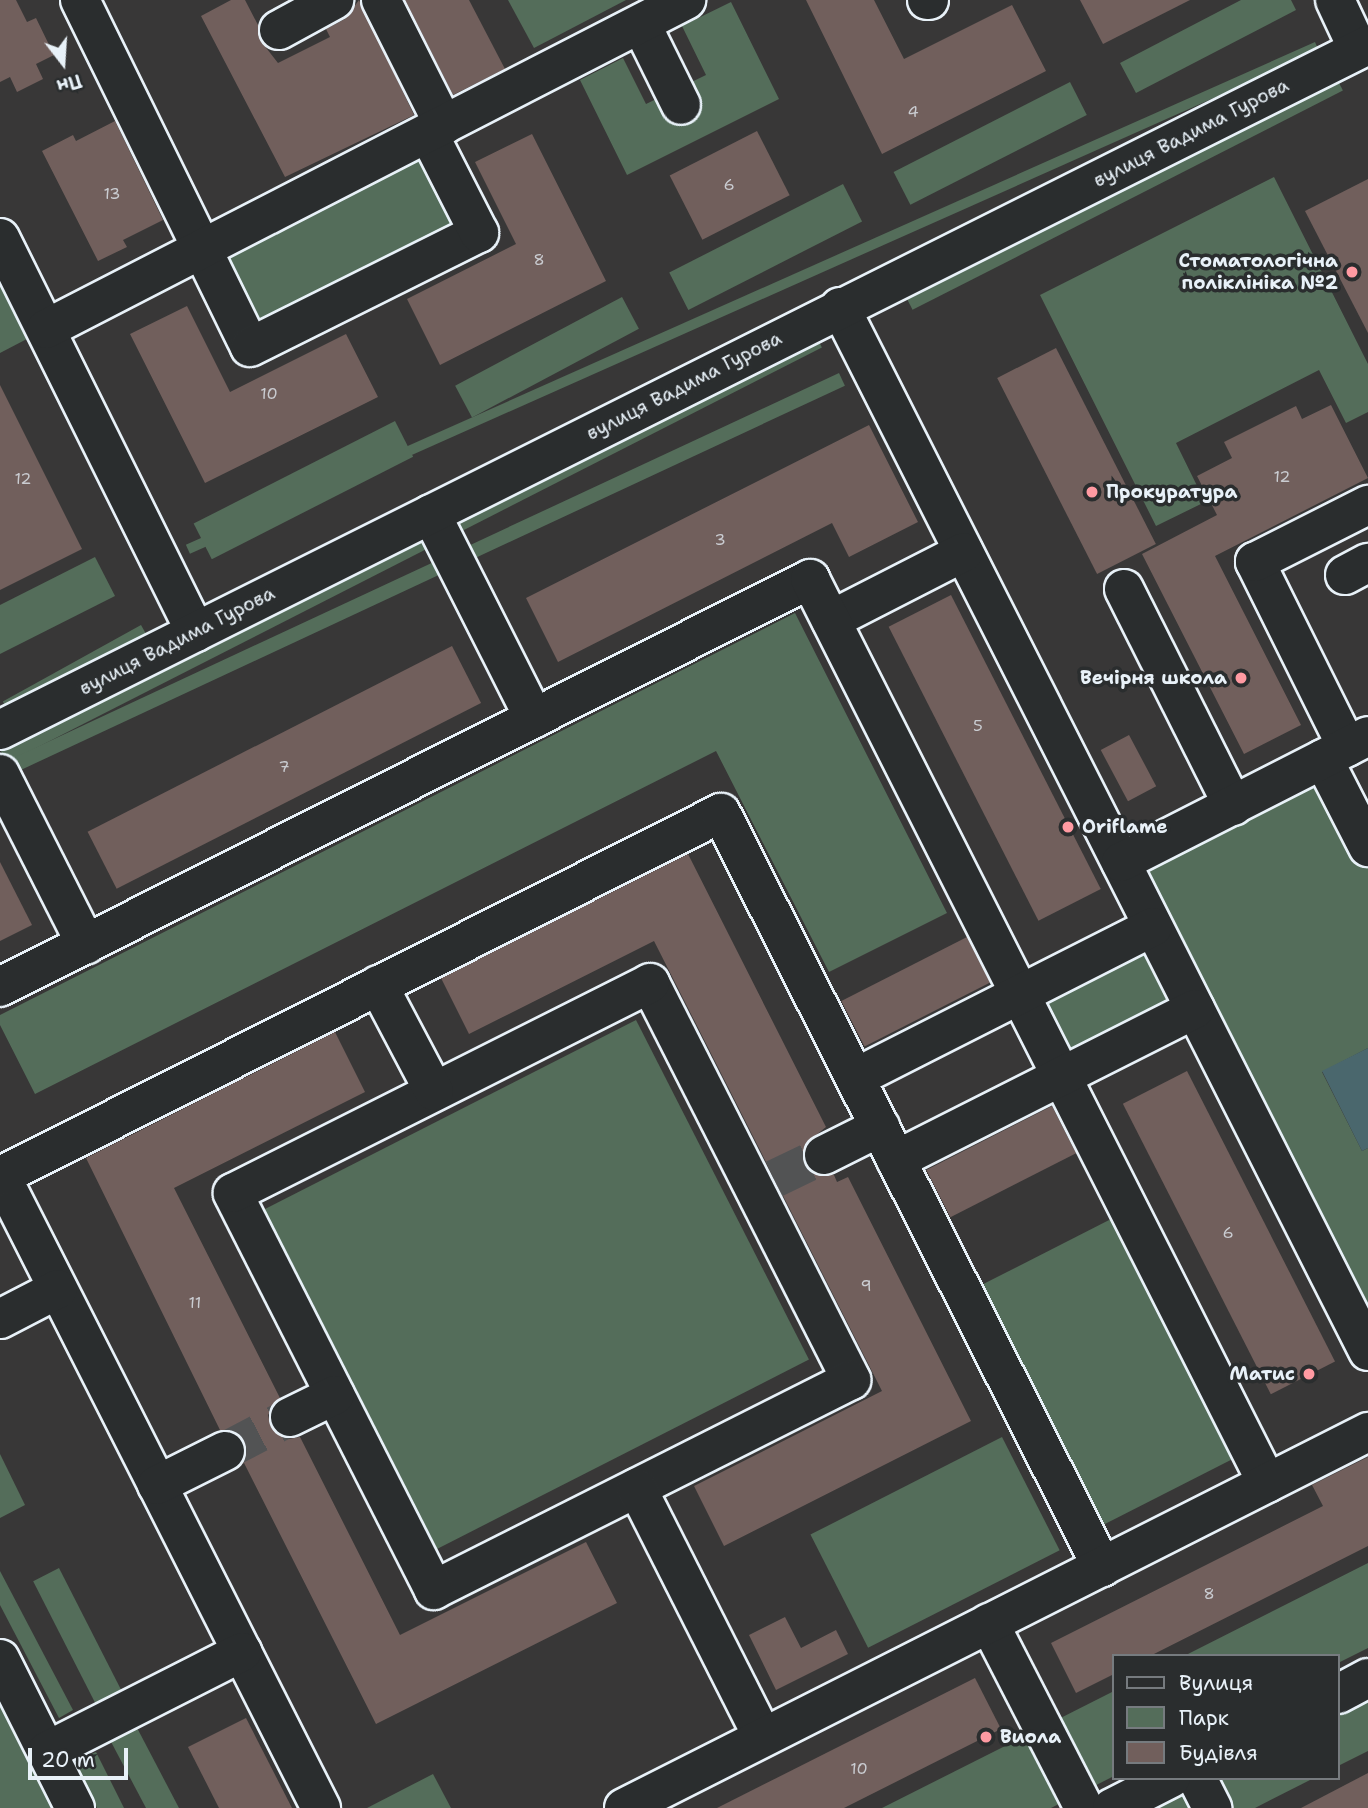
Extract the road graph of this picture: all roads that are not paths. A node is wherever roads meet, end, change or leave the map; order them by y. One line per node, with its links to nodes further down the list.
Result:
1 (80, 0): 12 (street)
2 (334, 0): 7 (street)
3 (381, 0): 10 (street)
4 (686, 0): 6 (street)
5 (1335, 0): 8 (street)
6 (641, 24): 9 (street); 10 (street)
7 (279, 30)
8 (1363, 47): 13 (street, вулиця Вадима Гурова)
9 (681, 105)
10 (436, 129): 12 (street); 12 (street)
11 (0, 238): 14 (street)
12 (201, 250): 14 (street)
13 (840, 307): 16 (street, вулиця Вадима Гурова); 17 (street)
14 (46, 329): 20 (street)
15 (1368, 505): 23 (street)
16 (431, 514): 20 (street, вулиця Вадима Гурова); 21 (street)
17 (964, 552): 19 (street); 27 (street)
18 (1124, 589): 25 (street)
19 (831, 620): 21 (street); 32 (street)
20 (196, 632): 22 (street, вулиця Вадима Гурова)
21 (534, 718): 29 (street)
22 (0, 730)
23 (1346, 747): 25 (street); 26 (street)
24 (0, 774): 29 (street)
25 (1233, 806): 27 (street)
26 (1368, 847)
27 (1121, 862): 28 (street)
28 (1153, 927): 32 (street); 33 (street)
29 (86, 944): 31 (street)
30 (378, 985): 35 (street); 36 (street); 40 (street)
31 (0, 987)
32 (1020, 994): 34 (street); 35 (street)
33 (1195, 1009): 34 (street); 43 (street)
34 (1062, 1077): 39 (street); 48 (street)
35 (855, 1078): 37 (street)
36 (434, 1091): 44 (street); 50 (street)
37 (880, 1127): 38 (street); 39 (street)
38 (824, 1155)
39 (897, 1160): 51 (street)
40 (0, 1175): 41 (street)
41 (58, 1289): 42 (street); 49 (street)
42 (0, 1319)
43 (1368, 1350)
44 (335, 1395): 45 (street); 50 (street)
45 (290, 1417)
46 (1368, 1433): 48 (street)
47 (225, 1451): 49 (street)
48 (1268, 1483): 51 (street)
49 (157, 1485): 53 (street)
50 (637, 1488): 57 (street)
51 (1102, 1567): 52 (street)
52 (989, 1623): 57 (street); 64 (street)
53 (242, 1652): 58 (street); 62 (street)
54 (0, 1659): 58 (street)
55 (1368, 1678): 56 (street)
56 (1340, 1692)
57 (764, 1737): 63 (street)
58 (47, 1751): 61 (street)
59 (1167, 1780): 65 (street)
60 (1198, 1780): 66 (street)
61 (75, 1808)
62 (321, 1808)
63 (624, 1808)
64 (1084, 1808)
65 (1112, 1808)
66 (1212, 1808)

